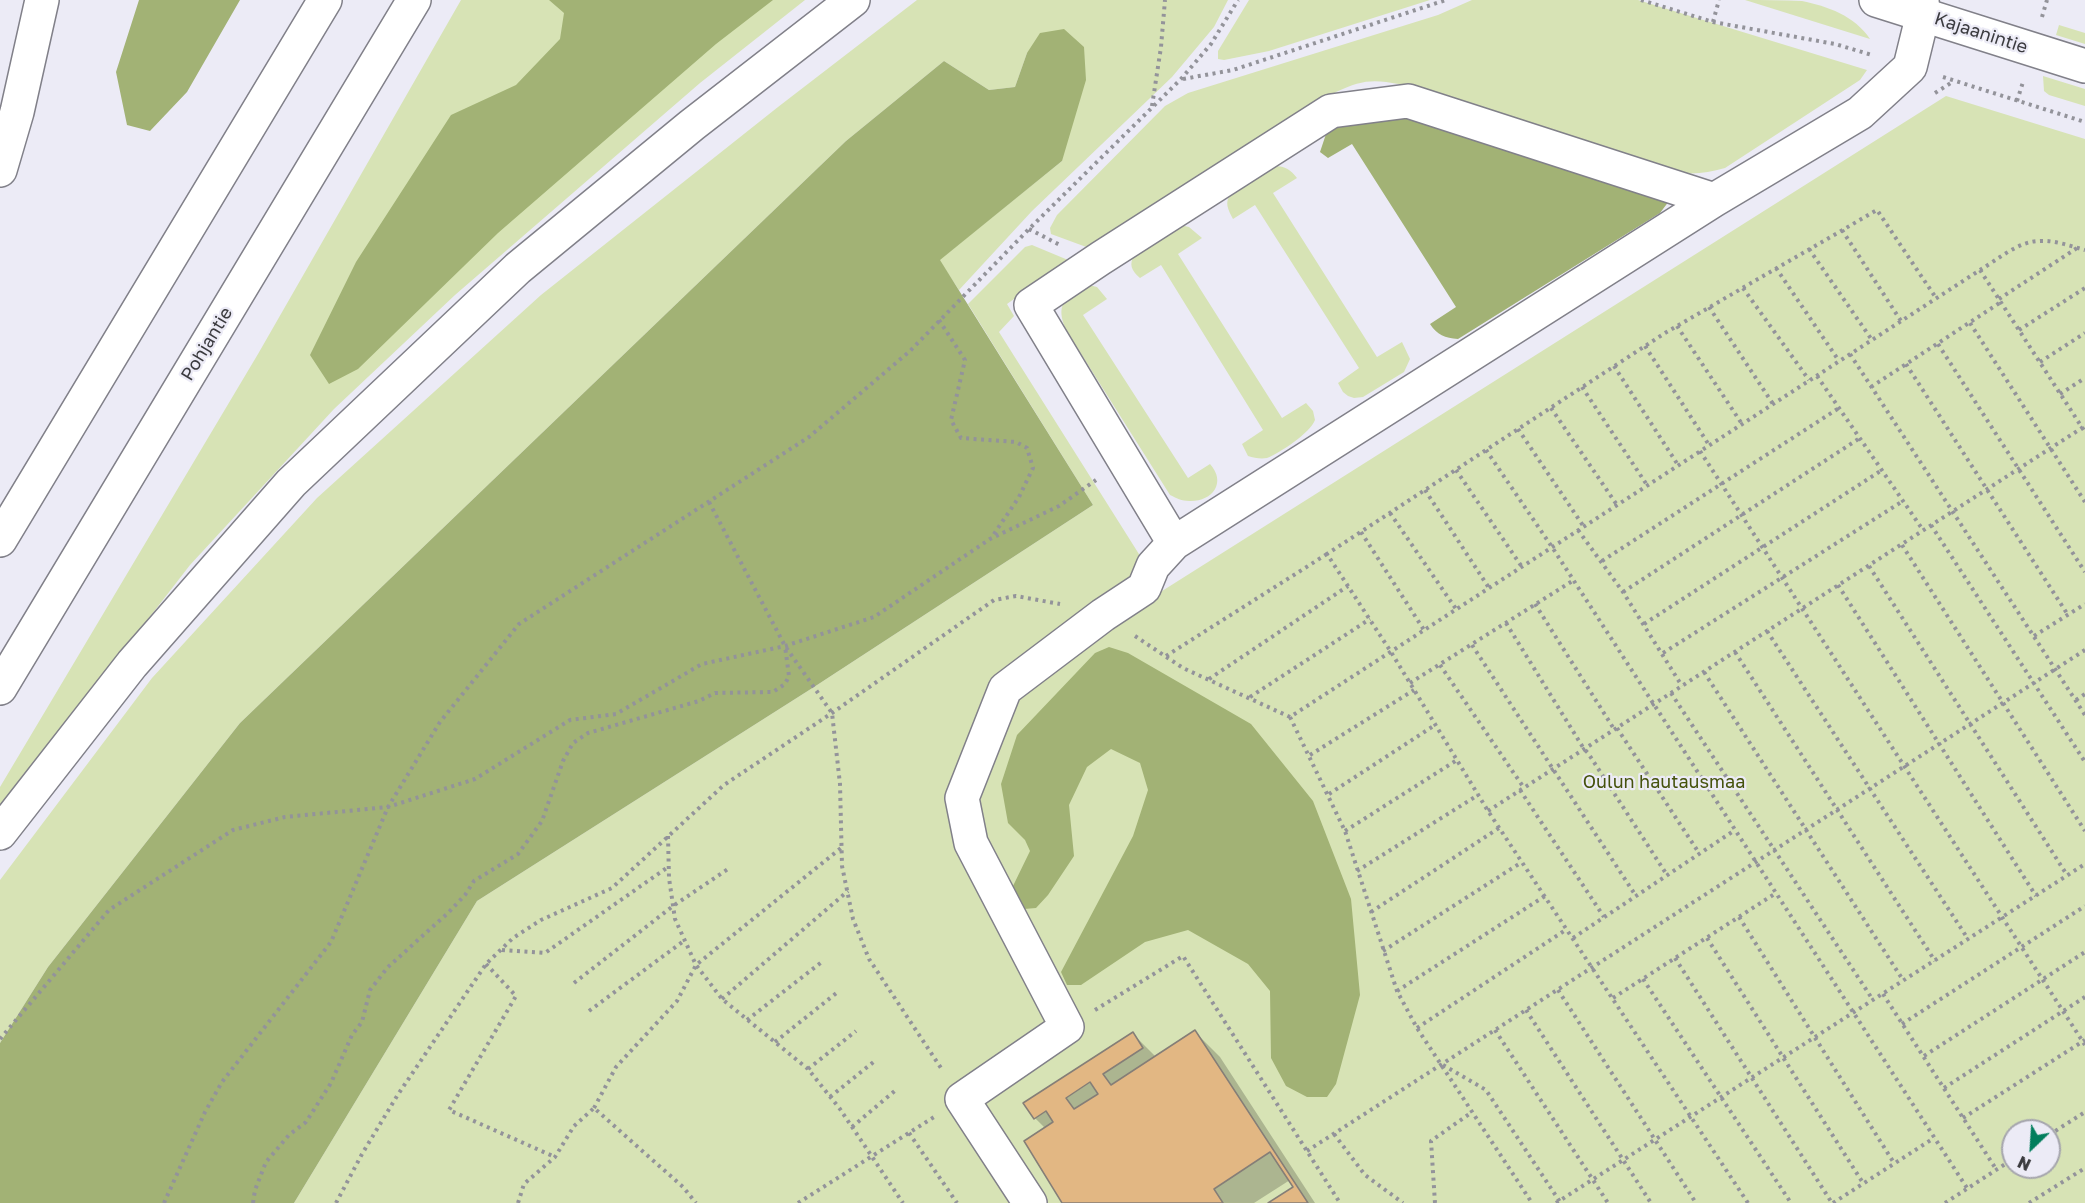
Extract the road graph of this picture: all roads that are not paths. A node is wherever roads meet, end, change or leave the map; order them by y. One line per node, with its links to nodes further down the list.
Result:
1 (42, 0): 8 (main road)
2 (325, 0): 10 (main road)
3 (414, 0): 12 (main road, Pohjantie)
4 (853, 0): 13 (main road)
5 (1876, 0): 6 (main road, Kajaanintie)
6 (1922, 7): 7 (main road, Kajaanintie); 9 (main road)
7 (2085, 66)
8 (0, 170)
9 (1714, 200): 11 (main road); 11 (main road)
10 (0, 540)
11 (1173, 543): 14 (main road)
12 (0, 688)
13 (0, 833)
14 (1030, 1203)

